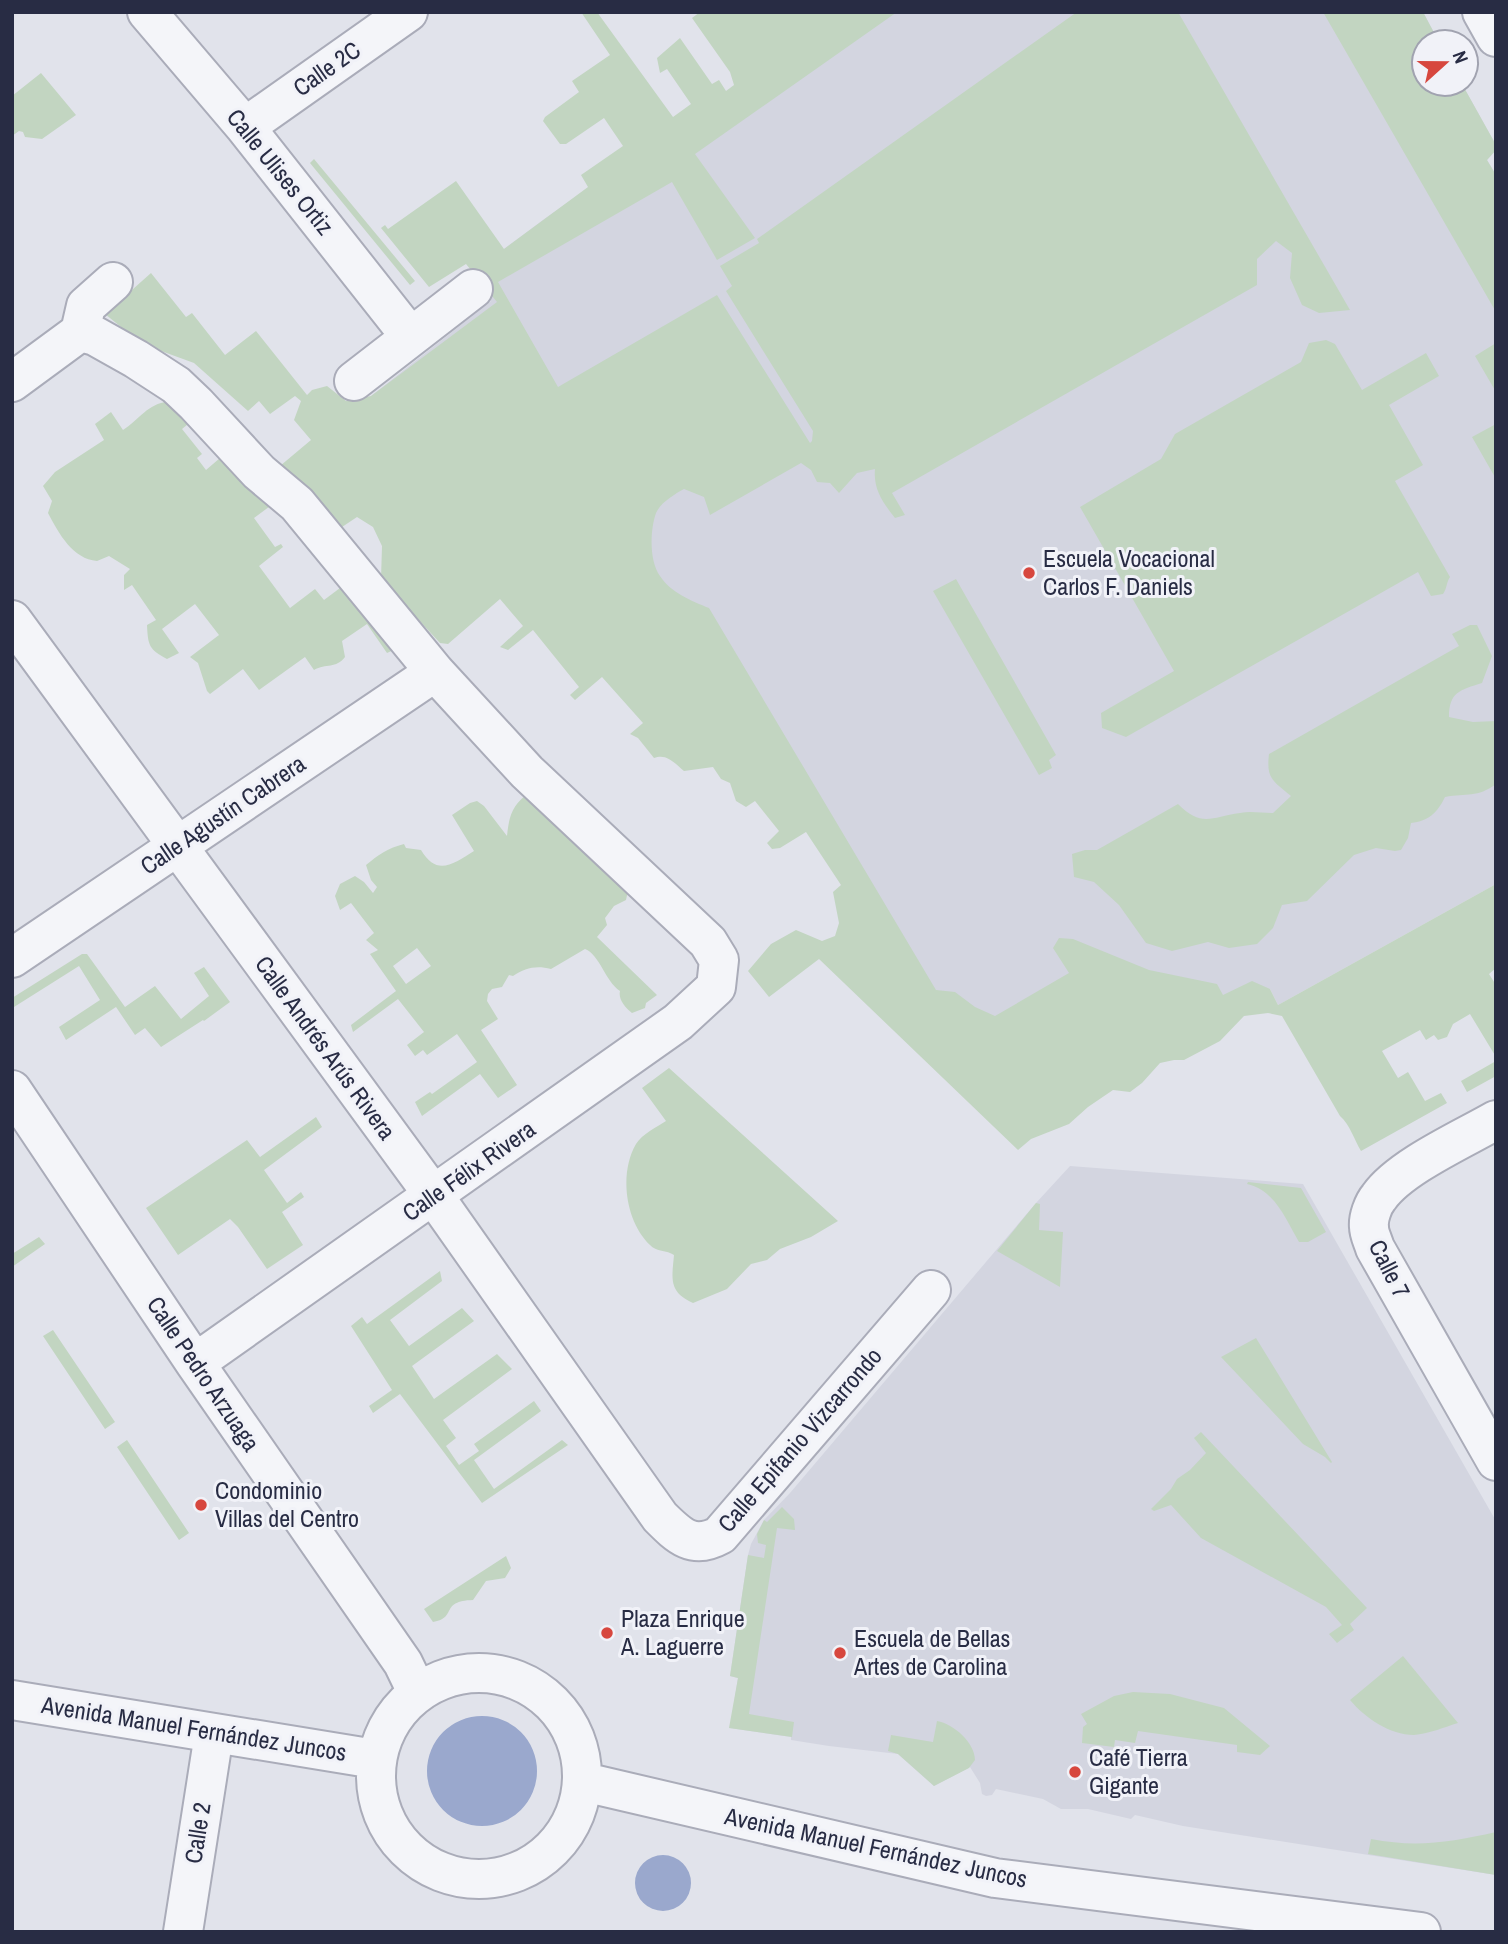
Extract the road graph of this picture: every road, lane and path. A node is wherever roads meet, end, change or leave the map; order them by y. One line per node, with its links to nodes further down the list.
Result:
1 (147, 12): 5 (street, Calle Ulises Ortiz)
2 (408, 12): 5 (street, Calle 2C)
3 (1482, 12): 4 (street)
4 (1496, 37)
5 (245, 127): 9 (street, Calle Ulises Ortiz)
6 (113, 282): 8 (street)
7 (473, 289): 9 (street)
8 (80, 332): 11 (street); 13 (street)
9 (410, 336): 10 (street)
10 (354, 381)
11 (12, 382)
12 (12, 620): 14 (street, Calle Andrés Arús Rivera)
13 (435, 672): 14 (street, Calle Agustín Cabrera); 18 (street, Calle Félix Rivera)
14 (177, 846): 15 (street, Calle Agustín Cabrera); 18 (street, Calle Andrés Arús Rivera)
15 (12, 958)
16 (12, 1090): 20 (street, Calle Pedro Arzuaga)
17 (1496, 1120): 21 (street, Calle 7)
18 (434, 1196): 20 (street, Calle Félix Rivera); 22 (street, Calle Andrés Arús Rivera)
19 (931, 1290): 22 (street, Calle Epifanio Vizcarrondo)
20 (195, 1363): 23 (street, Calle Pedro Arzuaga)
21 (1496, 1461)
22 (634, 1478)
23 (417, 1692): 26 (street, Avenida Manuel Fernández Juncos); 27 (street, Avenida Manuel Fernández Juncos)
24 (12, 1700): 25 (street, Avenida Manuel Fernández Juncos)
25 (214, 1734): 26 (street, Avenida Manuel Fernández Juncos); 28 (street, Calle 2)
26 (375, 1759): 27 (street, Avenida Manuel Fernández Juncos)
27 (584, 1782): 29 (street, Avenida Manuel Fernández Juncos)
28 (183, 1932)
29 (1421, 1932)

